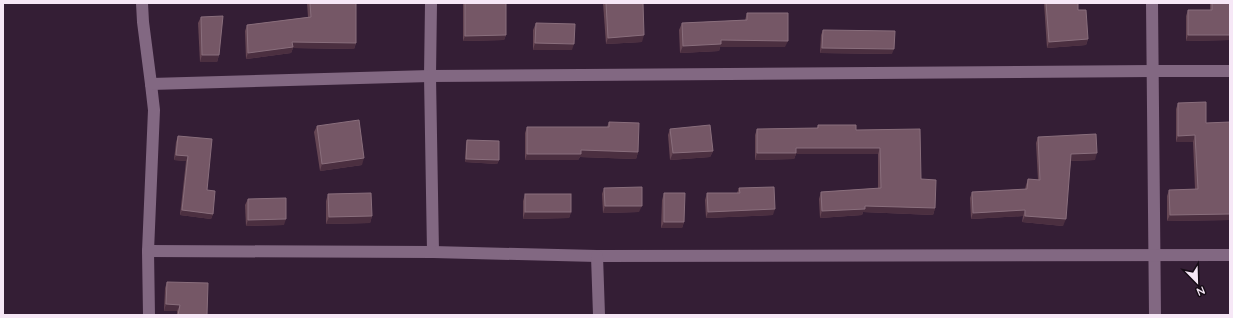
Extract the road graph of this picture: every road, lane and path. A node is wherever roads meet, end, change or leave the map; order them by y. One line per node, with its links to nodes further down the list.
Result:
1 (142, 3): 7 (street)
2 (432, 3): 6 (street)
3 (1152, 3): 4 (street)
4 (1153, 71): 5 (street); 6 (street); 10 (street)
5 (1230, 71)
6 (430, 76): 7 (street); 9 (street)
7 (151, 84): 8 (street)
8 (148, 251): 9 (street); 13 (street)
9 (433, 252): 12 (street)
10 (1153, 255): 11 (street); 12 (street); 15 (street)
11 (1230, 255)
12 (597, 256): 14 (street)
13 (149, 315)
14 (599, 315)
15 (1155, 315)

